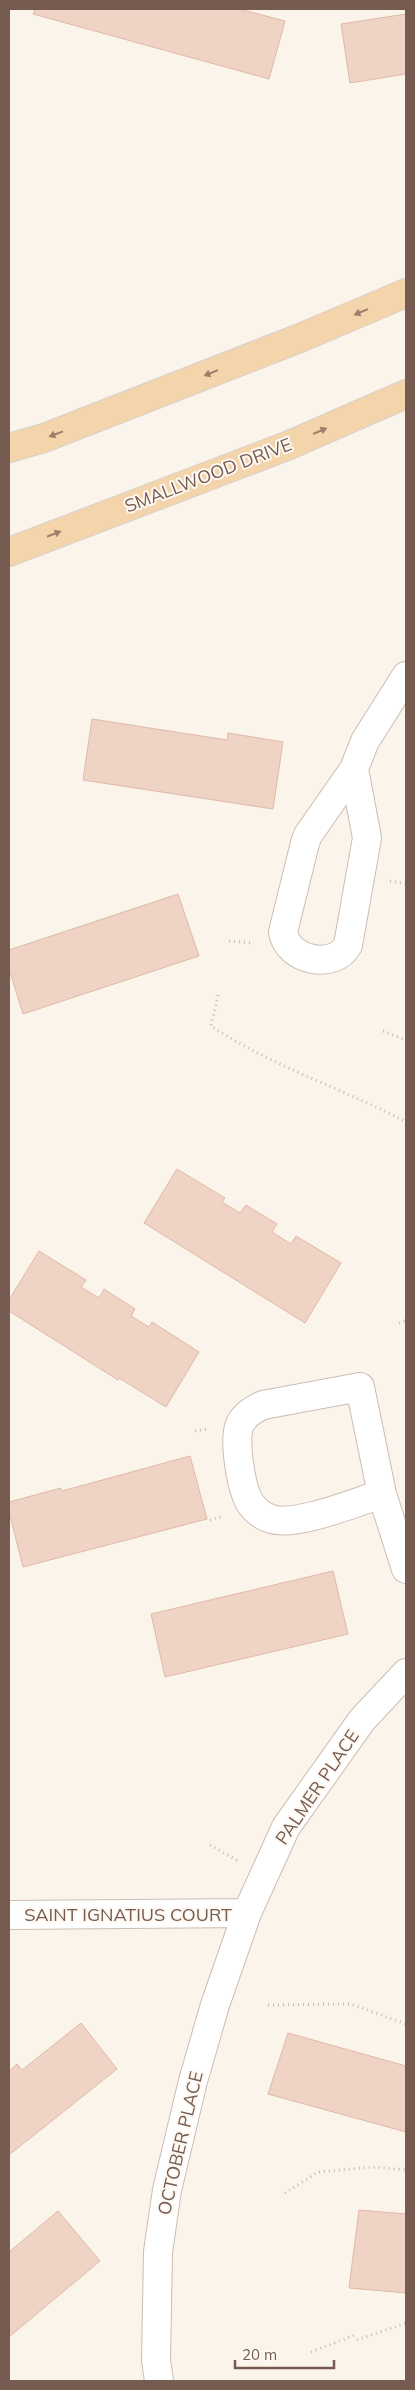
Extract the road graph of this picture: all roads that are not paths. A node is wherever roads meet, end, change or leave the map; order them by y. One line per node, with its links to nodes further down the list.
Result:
1 (406, 293): 3 (main road, one-way to 3)
2 (406, 394): 4 (main road, SMALLWOOD DRIVE, one-way to 2)
3 (9, 448)
4 (9, 552)
5 (406, 676): 6 (street)
6 (354, 769): 6 (street)
7 (382, 1494): 7 (street); 8 (street)
8 (406, 1569)
9 (406, 1672): 10 (street, PALMER PLACE)
10 (247, 1913): 11 (street, SAINT IGNATIUS COURT); 12 (street, OCTOBER PLACE)
11 (9, 1915)
12 (159, 2381)

